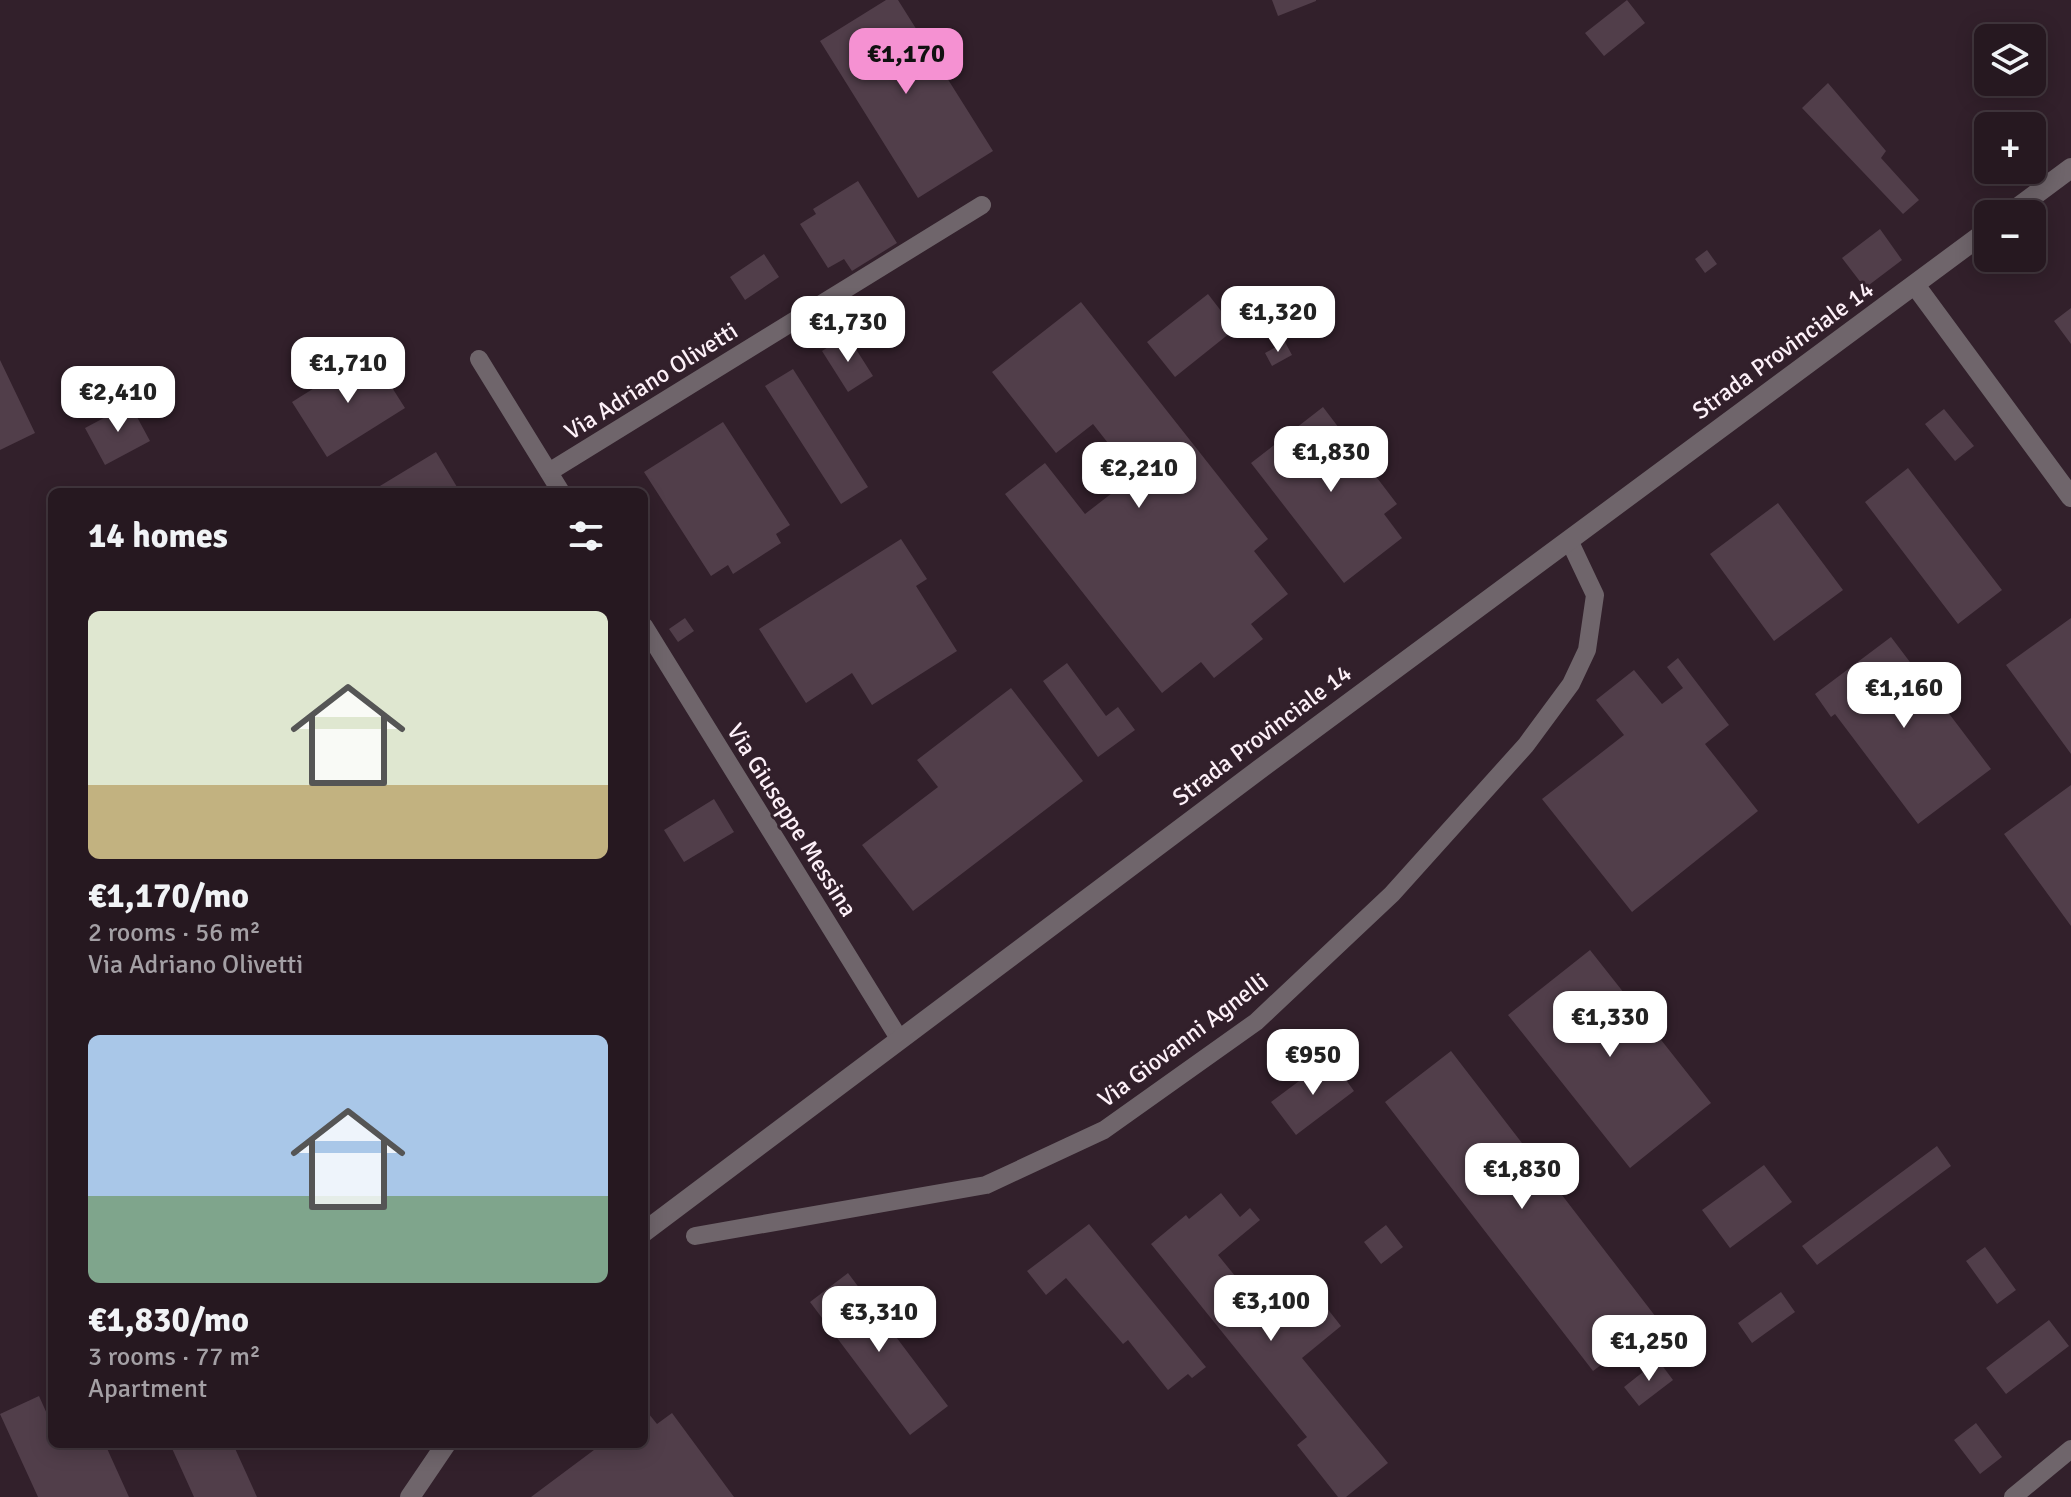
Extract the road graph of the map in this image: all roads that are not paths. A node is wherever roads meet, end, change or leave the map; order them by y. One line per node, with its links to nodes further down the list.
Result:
1 (2071, 168): 2 (street)
2 (2028, 200)
3 (982, 205): 7 (street, Via Adriano Olivetti)
4 (1974, 241): 5 (street, Strada Provinciale 14)
5 (1915, 285): 9 (street); 10 (street, Strada Provinciale 14)
6 (479, 359): 7 (street)
7 (549, 472): 8 (street)
8 (559, 488)
9 (2071, 497)
10 (1569, 540): 12 (street, Strada Provinciale 14); 14 (street, Via Giovanni Agnelli)
11 (648, 632): 12 (street, Via Giuseppe Messina)
12 (900, 1040): 13 (street, Strada Provinciale 14)
13 (648, 1229)
14 (695, 1236)
15 (443, 1448): 17 (street)
16 (2071, 1449): 18 (street)
17 (410, 1497)
18 (2013, 1497)

